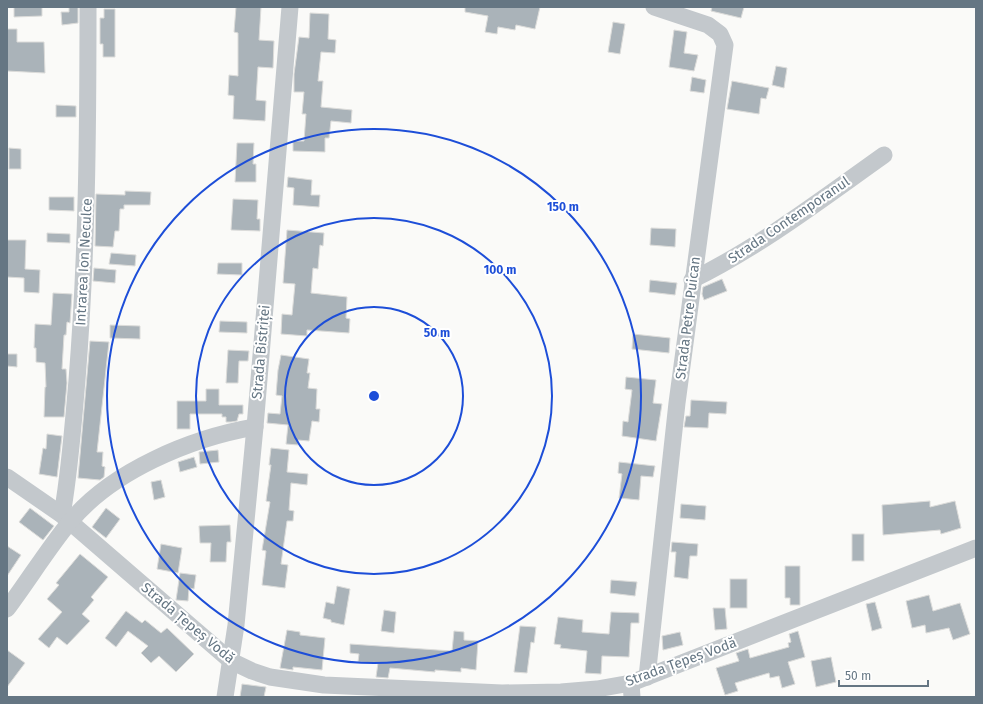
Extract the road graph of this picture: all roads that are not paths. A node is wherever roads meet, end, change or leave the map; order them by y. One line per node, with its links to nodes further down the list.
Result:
1 (88, 7): 8 (street, Intrarea Ion Neculce)
2 (290, 7): 6 (street, Strada Bistriței)
3 (654, 7): 5 (street, Strada Petre Puican)
4 (884, 155): 5 (street, Strada Contemporanul)
5 (692, 280): 12 (street, Strada Petre Puican)
6 (255, 427): 8 (street); 11 (street, Strada Bistriței)
7 (7, 478): 8 (street, Strada Țepeș Vodă)
8 (66, 519): 10 (street); 11 (street, Strada Țepeș Vodă)
9 (976, 548): 12 (street, Strada Țepeș Vodă)
10 (7, 610)
11 (231, 661): 13 (street, Strada Țepeș Vodă); 14 (street, Strada Bistriței)
12 (647, 677): 13 (street, Strada Țepeș Vodă)
13 (632, 690)
14 (225, 697)

